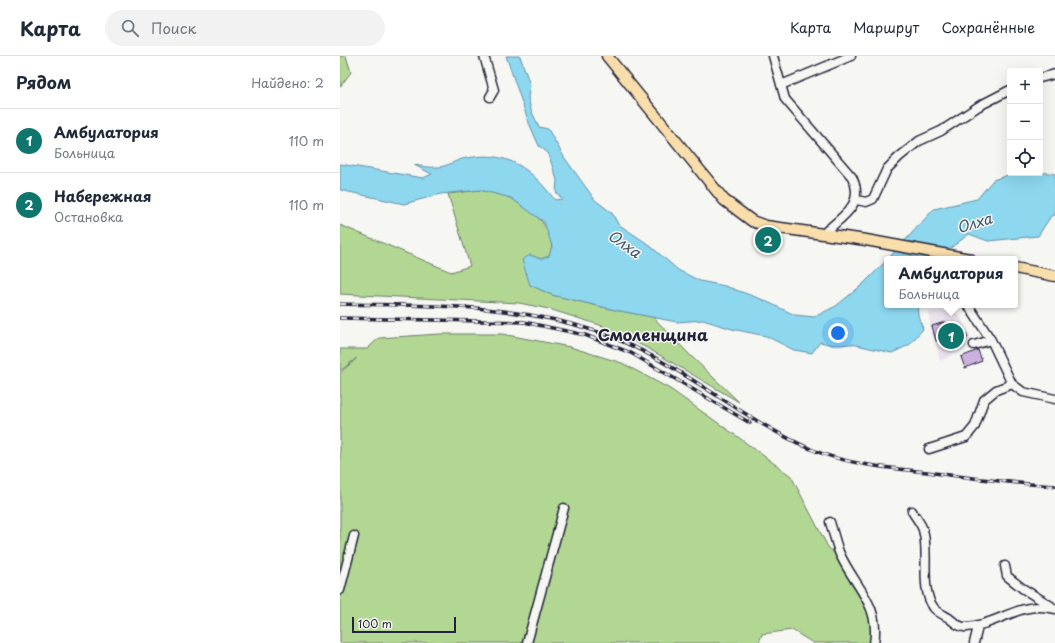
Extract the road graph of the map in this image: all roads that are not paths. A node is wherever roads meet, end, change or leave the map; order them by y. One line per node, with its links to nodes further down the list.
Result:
1 (484, 56): 9 (street)
2 (607, 56): 11 (main road)
3 (773, 56): 7 (street)
4 (850, 56): 7 (street)
5 (1055, 74): 6 (street)
6 (1043, 77)
7 (781, 85): 10 (street)
8 (1007, 92): 10 (street)
9 (490, 97)
10 (857, 200): 11 (street)
11 (823, 234): 12 (main road)
12 (954, 256)
13 (1018, 269): 14 (main road)
14 (1055, 276)
15 (970, 308): 16 (street)
16 (991, 340): 17 (street); 18 (street)
17 (974, 345)
18 (1012, 384): 19 (street); 20 (street)
19 (1055, 399)
20 (930, 449)
21 (564, 508): 29 (street)
22 (912, 511): 28 (street)
23 (830, 522): 30 (street)
24 (354, 536): 26 (street)
25 (1005, 566): 27 (street)
26 (340, 590)
27 (1055, 609): 28 (street)
28 (978, 627): 31 (street)
29 (527, 643)
30 (874, 643)
31 (974, 643)

